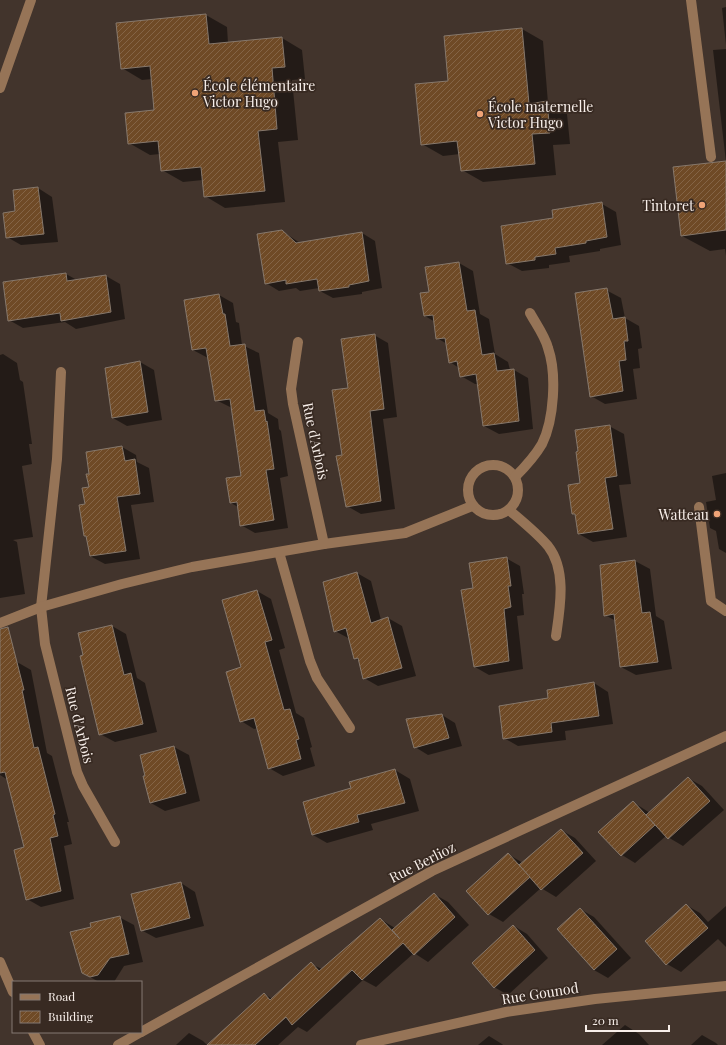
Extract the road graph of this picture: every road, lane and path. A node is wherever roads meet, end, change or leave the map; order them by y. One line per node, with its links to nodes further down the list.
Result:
1 (31, 0): 3 (street)
2 (691, 0): 4 (street)
3 (0, 88)
4 (711, 157)
5 (530, 313): 8 (street)
6 (298, 342): 12 (street, Rue d'Arbois)
7 (61, 372): 14 (street, Rue d'Arbois)
8 (515, 477): 9 (street); 11 (street)
9 (472, 506): 11 (street); 12 (street)
10 (699, 506): 15 (street)
11 (509, 510): 17 (street)
12 (324, 544): 13 (street)
13 (279, 552): 14 (street); 18 (street)
14 (41, 607): 16 (street); 20 (street, Rue d'Arbois)
15 (726, 611)
16 (0, 623)
17 (556, 636)
18 (350, 728)
19 (726, 736): 24 (street, Rue Berlioz)
20 (115, 842)
21 (0, 962): 23 (street)
22 (726, 986): 29 (street, Rue Gounod)
23 (12, 990)
24 (142, 1031)
25 (34, 1033): 27 (street)
26 (139, 1033): 28 (street, Rue Berlioz)
27 (40, 1045)
28 (118, 1045)
29 (361, 1045)

